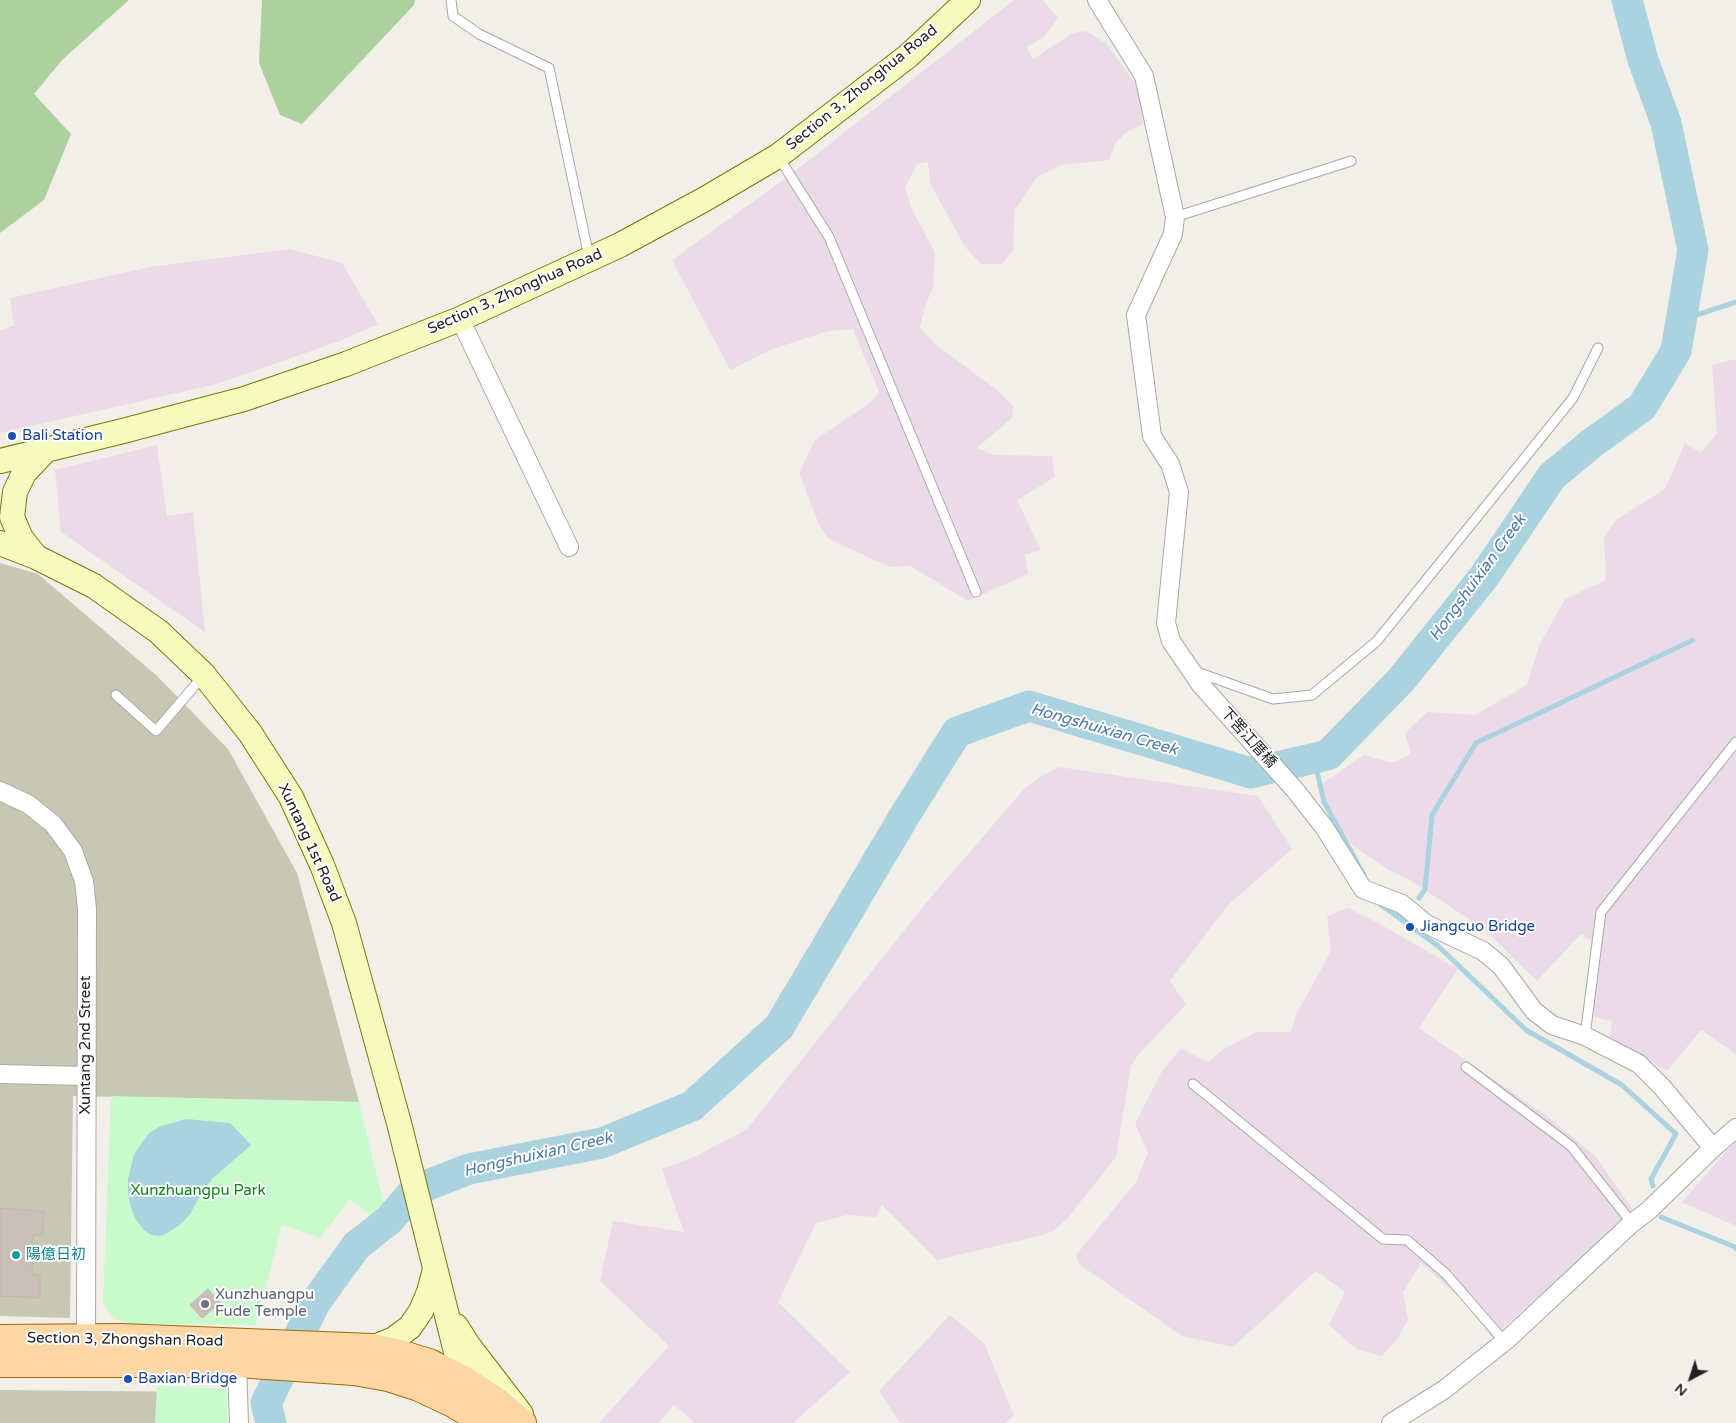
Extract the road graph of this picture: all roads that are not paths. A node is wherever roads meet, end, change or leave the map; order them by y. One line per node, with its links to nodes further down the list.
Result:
1 (451, 0): 7 (lane)
2 (968, 0): 4 (street, Section 3, Zhonghua Road)
3 (1098, 0): 6 (street)
4 (778, 156): 7 (street, Section 3, Zhonghua Road); 15 (lane)
5 (1351, 161): 6 (lane)
6 (1175, 217): 16 (street, 下罟江厝橋)
7 (589, 258): 8 (street, Section 3, Zhonghua Road)
8 (460, 319): 10 (street, Section 3, Zhonghua Road); 13 (street)
9 (1598, 348): 16 (lane)
10 (45, 451): 11 (street, Section 3, Zhonghua Road); 14 (street)
11 (0, 461)
12 (0, 544): 14 (street, Xuntang 1st Road)
13 (569, 547)
14 (36, 557): 17 (street, Xuntang 1st Road)
15 (976, 592)
16 (1189, 669): 21 (street, 下罟江厝橋)
17 (204, 675): 18 (lane); 29 (street, Xuntang 1st Road)
18 (116, 695)
19 (1736, 742): 21 (lane)
20 (0, 791): 24 (street, Xuntang 2nd Street)
21 (1585, 1036): 27 (street, 下罟江厝橋)
22 (1466, 1067): 28 (lane)
23 (0, 1074): 24 (street)
24 (86, 1076): 31 (street, Xuntang 2nd Street)
25 (1192, 1084): 33 (lane)
26 (1736, 1128): 27 (street)
27 (1713, 1148): 28 (street)
28 (1632, 1223): 33 (street)
29 (435, 1270): 30 (street); 34 (street)
30 (446, 1310): 37 (street); 41 (street)
31 (86, 1338): 32 (main road, Section 3, Zhongshan Road); 35 (main road, Section 3, Zhongshan Road)
32 (0, 1339)
33 (1504, 1341): 42 (street)
34 (360, 1355): 35 (main road); 37 (main road)
35 (245, 1356): 36 (main road, Section 3, Zhongshan Road); 38 (street)
36 (0, 1363)
37 (458, 1391): 39 (main road); 40 (main road)
38 (239, 1423)
39 (486, 1423)
40 (522, 1423)
41 (528, 1423)
42 (1391, 1423)

